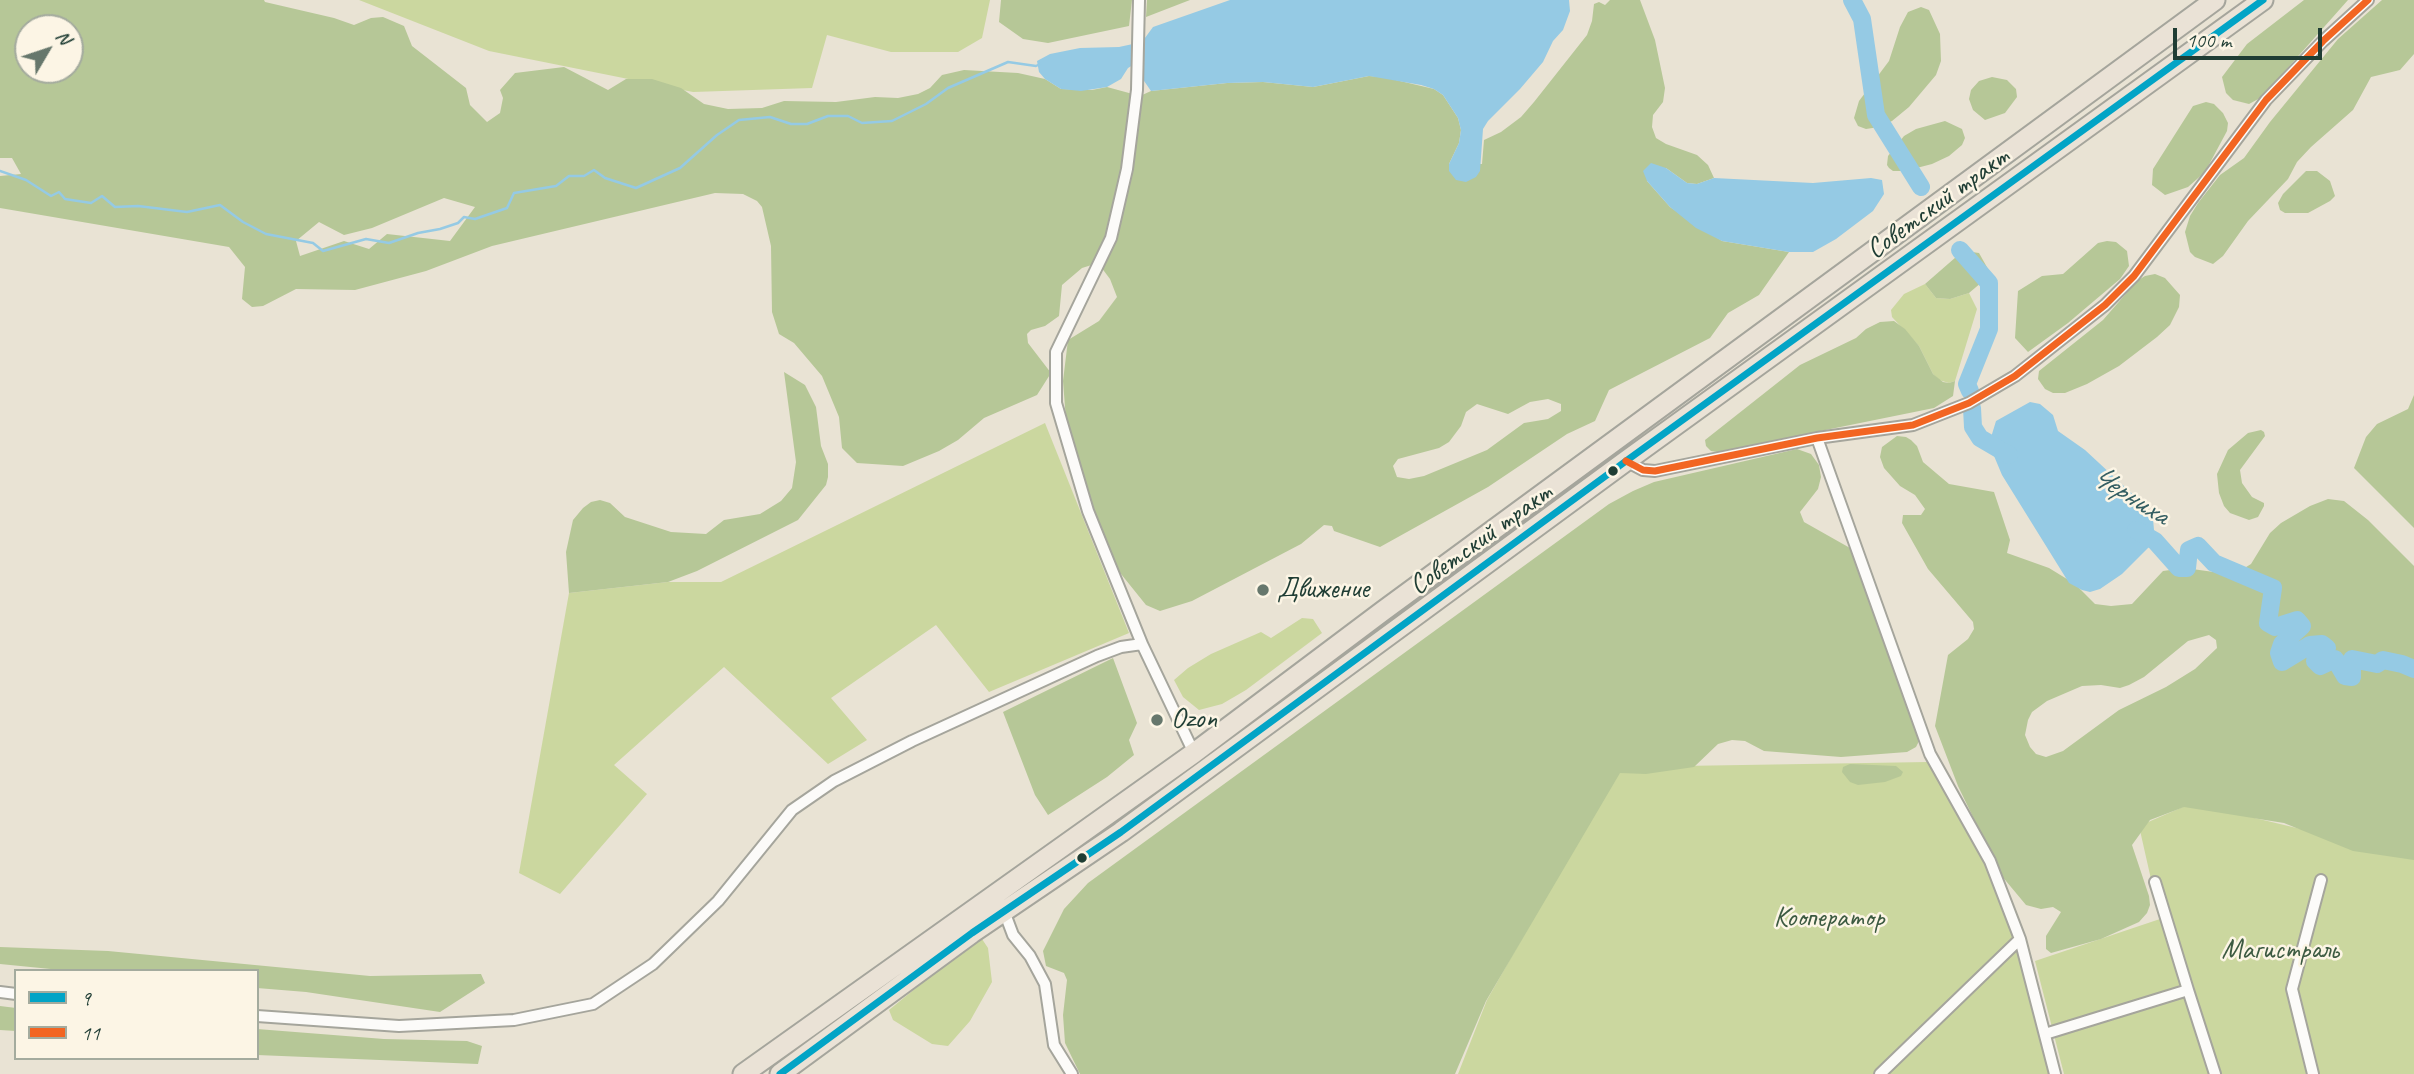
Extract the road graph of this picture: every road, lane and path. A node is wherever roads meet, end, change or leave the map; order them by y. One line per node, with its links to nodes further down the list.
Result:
1 (1139, 0): 7 (street)
2 (2215, 0): 8 (highway, Советский тракт)
3 (2263, 0): 6 (highway, Советский тракт)
4 (2368, 0): 5 (street)
5 (1817, 438): 6 (street); 12 (street)
6 (1626, 460): 11 (highway, Советский тракт)
7 (1142, 643): 8 (street); 14 (street)
8 (1194, 753): 16 (highway, Советский тракт)
9 (2321, 880): 22 (street)
10 (2155, 882): 13 (street)
11 (1004, 911): 17 (highway, Советский тракт); 18 (street)
12 (2020, 939): 15 (street); 19 (street)
13 (2188, 990): 15 (street); 21 (street)
14 (259, 1016)
15 (2045, 1034): 20 (street)
16 (743, 1074)
17 (780, 1074)
18 (1072, 1074)
19 (1880, 1074)
20 (2055, 1074)
21 (2215, 1074)
22 (2313, 1074)

